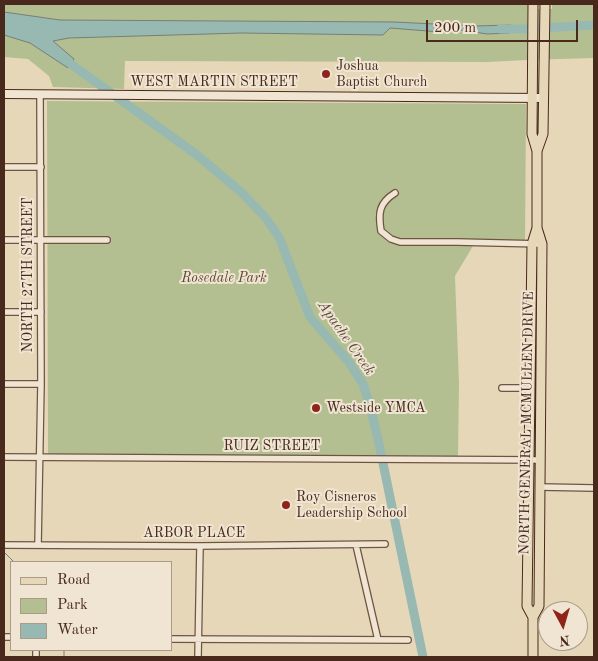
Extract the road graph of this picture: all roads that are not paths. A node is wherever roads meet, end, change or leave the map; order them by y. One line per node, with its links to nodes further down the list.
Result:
1 (533, 6): 5 (main road, NORTH GENERAL MCMULLEN DRIVE)
2 (545, 6): 6 (main road, NORTH GENERAL MCMULLEN DRIVE)
3 (4, 94): 4 (street, WEST MARTIN STREET)
4 (40, 94): 5 (street, WEST MARTIN STREET); 9 (street, NORTH 27TH STREET)
5 (531, 97): 6 (street, WEST MARTIN STREET); 7 (main road, NORTH GENERAL MCMULLEN DRIVE)
6 (544, 98): 7 (main road, NORTH GENERAL MCMULLEN DRIVE)
7 (537, 151): 11 (main road, NORTH GENERAL MCMULLEN DRIVE)
8 (4, 167): 9 (street)
9 (41, 167): 13 (street, NORTH 27TH STREET)
10 (395, 193): 15 (street)
11 (536, 228): 15 (main road, NORTH GENERAL MCMULLEN DRIVE); 16 (main road, NORTH GENERAL MCMULLEN DRIVE)
12 (4, 240): 13 (street)
13 (40, 240): 14 (street); 19 (street, NORTH 27TH STREET)
14 (107, 240)
15 (532, 244): 16 (street); 17 (main road, NORTH GENERAL MCMULLEN DRIVE)
16 (542, 244): 24 (main road, NORTH GENERAL MCMULLEN DRIVE)
17 (530, 300): 23 (main road, NORTH GENERAL MCMULLEN DRIVE); 24 (main road)
18 (4, 312): 19 (street)
19 (40, 312): 21 (street, NORTH 27TH STREET)
20 (4, 384): 21 (street)
21 (41, 384): 26 (street, NORTH 27TH STREET)
22 (502, 388): 23 (street)
23 (529, 388): 27 (main road, NORTH GENERAL MCMULLEN DRIVE)
24 (541, 392): 28 (main road, NORTH GENERAL MCMULLEN DRIVE)
25 (4, 457): 26 (street, RUIZ STREET)
26 (40, 457): 27 (street, RUIZ STREET); 33 (street, NORTH 27TH STREET)
27 (529, 460): 28 (street, RUIZ STREET); 36 (main road, NORTH GENERAL MCMULLEN DRIVE)
28 (540, 460): 29 (main road, NORTH GENERAL MCMULLEN DRIVE)
29 (540, 487): 30 (street); 36 (main road, NORTH GENERAL MCMULLEN DRIVE)
30 (594, 488)
31 (385, 544): 34 (street, ARBOR PLACE)
32 (7, 545): 33 (street, ARBOR PLACE)
33 (38, 545): 35 (street, ARBOR PLACE)
34 (356, 545): 35 (street, ARBOR PLACE); 39 (street)
35 (200, 546): 38 (street)
36 (533, 617): 42 (main road, NORTH GENERAL MCMULLEN DRIVE)
37 (172, 639): 38 (street)
38 (198, 640): 39 (street); 41 (street)
39 (378, 640): 40 (street)
40 (408, 640)
41 (198, 657)
42 (532, 657)

